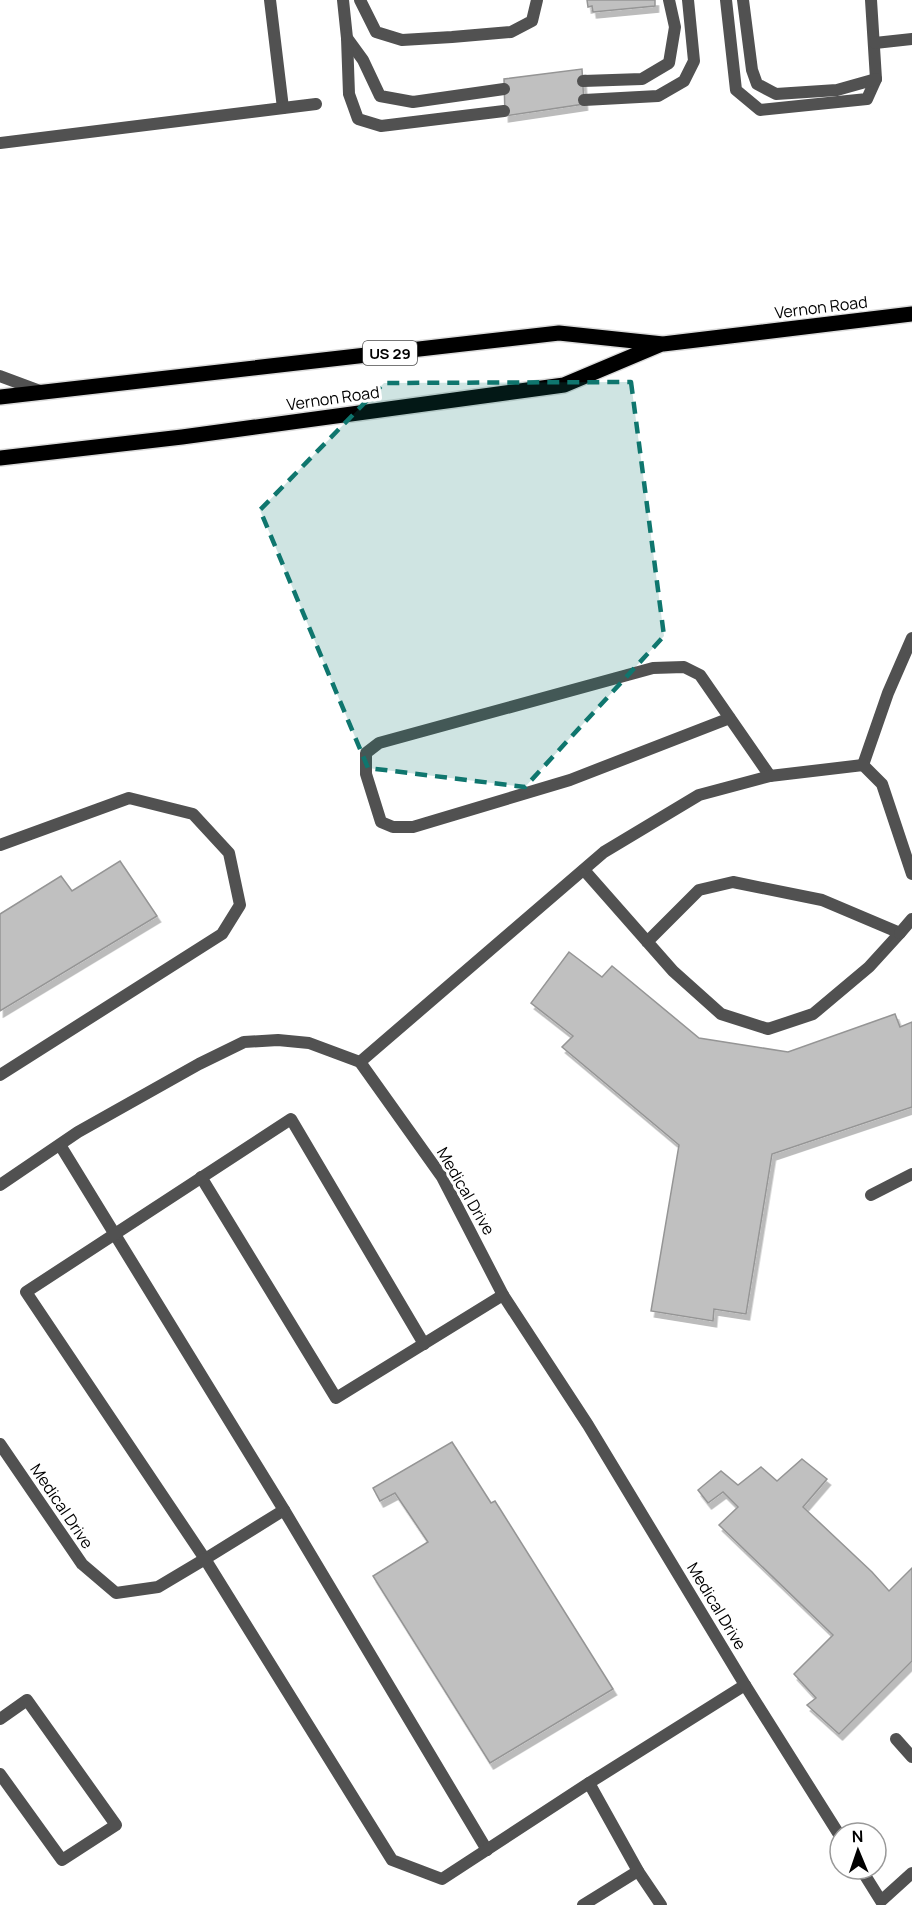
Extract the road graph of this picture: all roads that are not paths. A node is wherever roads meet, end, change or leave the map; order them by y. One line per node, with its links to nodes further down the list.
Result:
1 (270, 0): 18 (street)
2 (343, 0): 10 (street)
3 (360, 0): 4 (street)
4 (537, 0)
5 (669, 0): 14 (street)
6 (688, 0): 16 (street)
7 (726, 0): 13 (street)
8 (744, 0): 13 (street)
9 (871, 0): 12 (street)
10 (347, 38): 15 (street); 19 (street)
11 (912, 39): 12 (street)
12 (875, 43): 13 (street)
13 (876, 79)
14 (583, 81)
15 (504, 89)
16 (584, 100)
17 (316, 104): 18 (street)
18 (283, 108): 20 (street)
19 (504, 111)
20 (0, 143)
21 (912, 314): 22 (main road, Vernon Road / US 29)
22 (663, 344): 24 (main road, Vernon Road / US 29); 26 (main road, Vernon Road / US 29)
23 (0, 376): 24 (street)
24 (44, 392): 25 (main road, Vernon Road / US 29)
25 (0, 397)
26 (0, 458)
27 (912, 638): 29 (street)
28 (730, 718): 28 (street); 30 (street)
29 (863, 765): 30 (street); 33 (street)
30 (770, 776): 32 (street)
31 (0, 845): 38 (street)
32 (584, 870): 36 (street); 37 (street)
33 (912, 874)
34 (912, 919): 35 (street)
35 (900, 933): 36 (street); 36 (street)
36 (647, 942)
37 (360, 1062): 39 (street); 45 (street, Medical Drive)
38 (0, 1075)
39 (60, 1145): 42 (street); 44 (street)
40 (912, 1174): 43 (street)
41 (201, 1177): 44 (street); 46 (street); 46 (street)
42 (0, 1185)
43 (871, 1195)
44 (114, 1233): 48 (street); 49 (street)
45 (503, 1295): 46 (street); 50 (street, Medical Drive)
46 (424, 1344)
47 (0, 1444): 49 (street, Medical Drive)
48 (284, 1509): 49 (street, Medical Drive); 57 (street)
49 (205, 1558): 57 (street)
50 (745, 1685): 55 (street); 56 (street, Medical Drive)
51 (0, 1719): 54 (street)
52 (896, 1739): 53 (street)
53 (912, 1757)
54 (0, 1774)
55 (589, 1783): 57 (street); 58 (street)
56 (831, 1821)
57 (487, 1850)
58 (638, 1871): 61 (street); 62 (street)
59 (912, 1873): 60 (street)
60 (868, 1881)
61 (583, 1905)
62 (661, 1905)

